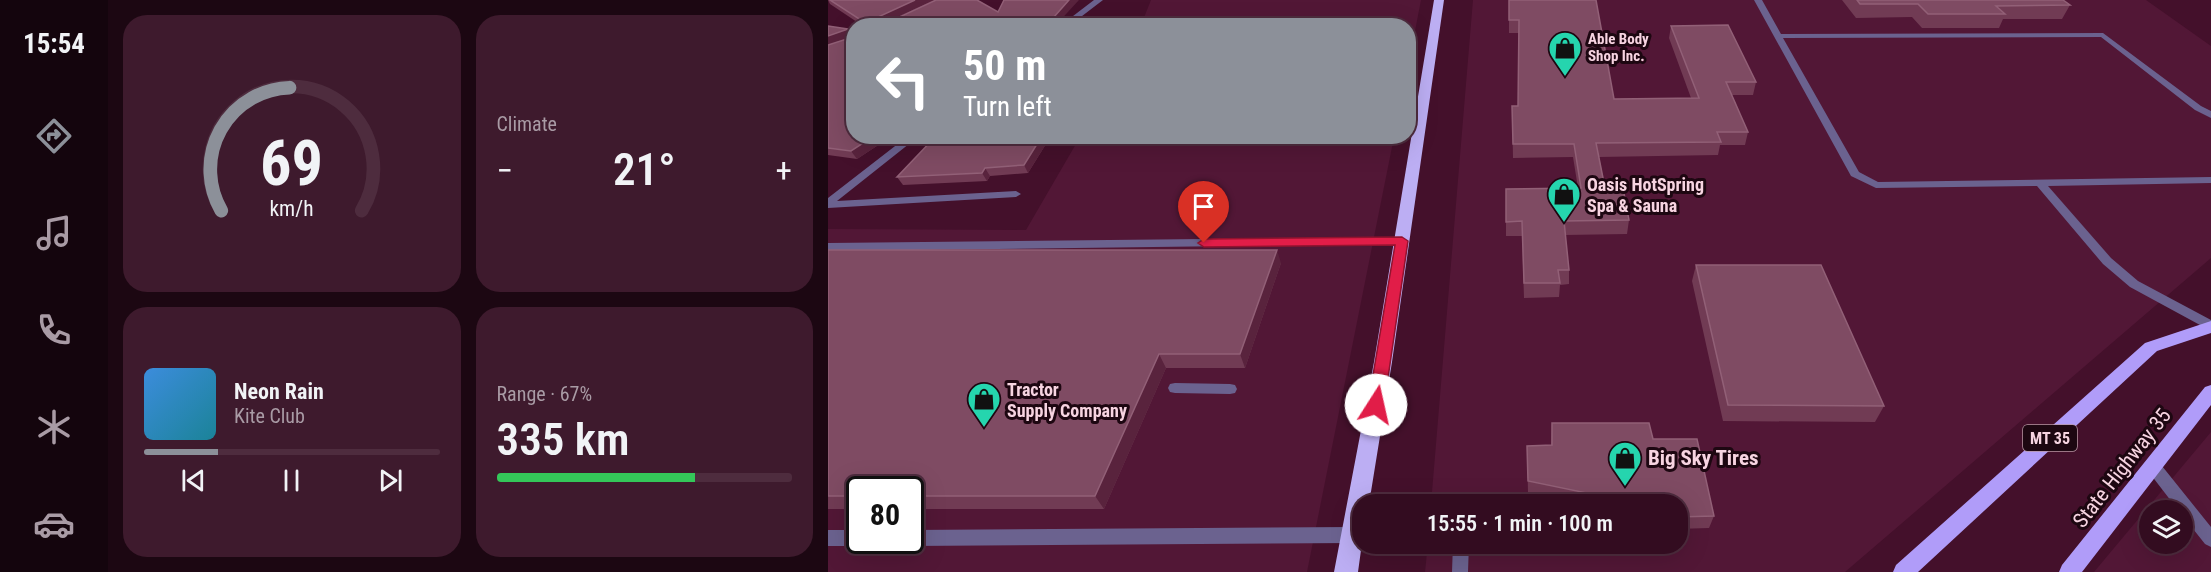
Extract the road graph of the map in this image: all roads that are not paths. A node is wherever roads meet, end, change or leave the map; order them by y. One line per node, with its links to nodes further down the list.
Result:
1 (1098, 0): 4 (lane)
2 (1439, 0): 12 (highway)
3 (1758, 0): 5 (lane)
4 (1074, 18)
5 (1779, 36): 6 (lane); 9 (lane)
6 (2211, 115)
7 (905, 144): 11 (lane)
8 (2211, 180): 9 (lane)
9 (2040, 183): 14 (lane)
10 (1016, 194): 11 (lane)
11 (828, 204)
12 (1402, 241): 13 (lane); 19 (highway)
13 (828, 247)
14 (2211, 326): 29 (main road, MT 35)
15 (1175, 388): 16 (lane)
16 (1230, 389)
17 (2211, 392): 18 (main road, State Highway 35)
18 (2153, 466): 24 (lane); 30 (main road, State Highway 35)
19 (1360, 494)
20 (1352, 535): 23 (lane)
21 (828, 538): 22 (lane)
22 (846, 538)
23 (924, 538)
24 (2211, 539)
25 (1352, 540): 27 (highway)
26 (1461, 554): 28 (lane)
27 (1346, 572)
28 (1460, 572)
29 (1902, 572)
30 (2069, 572)

